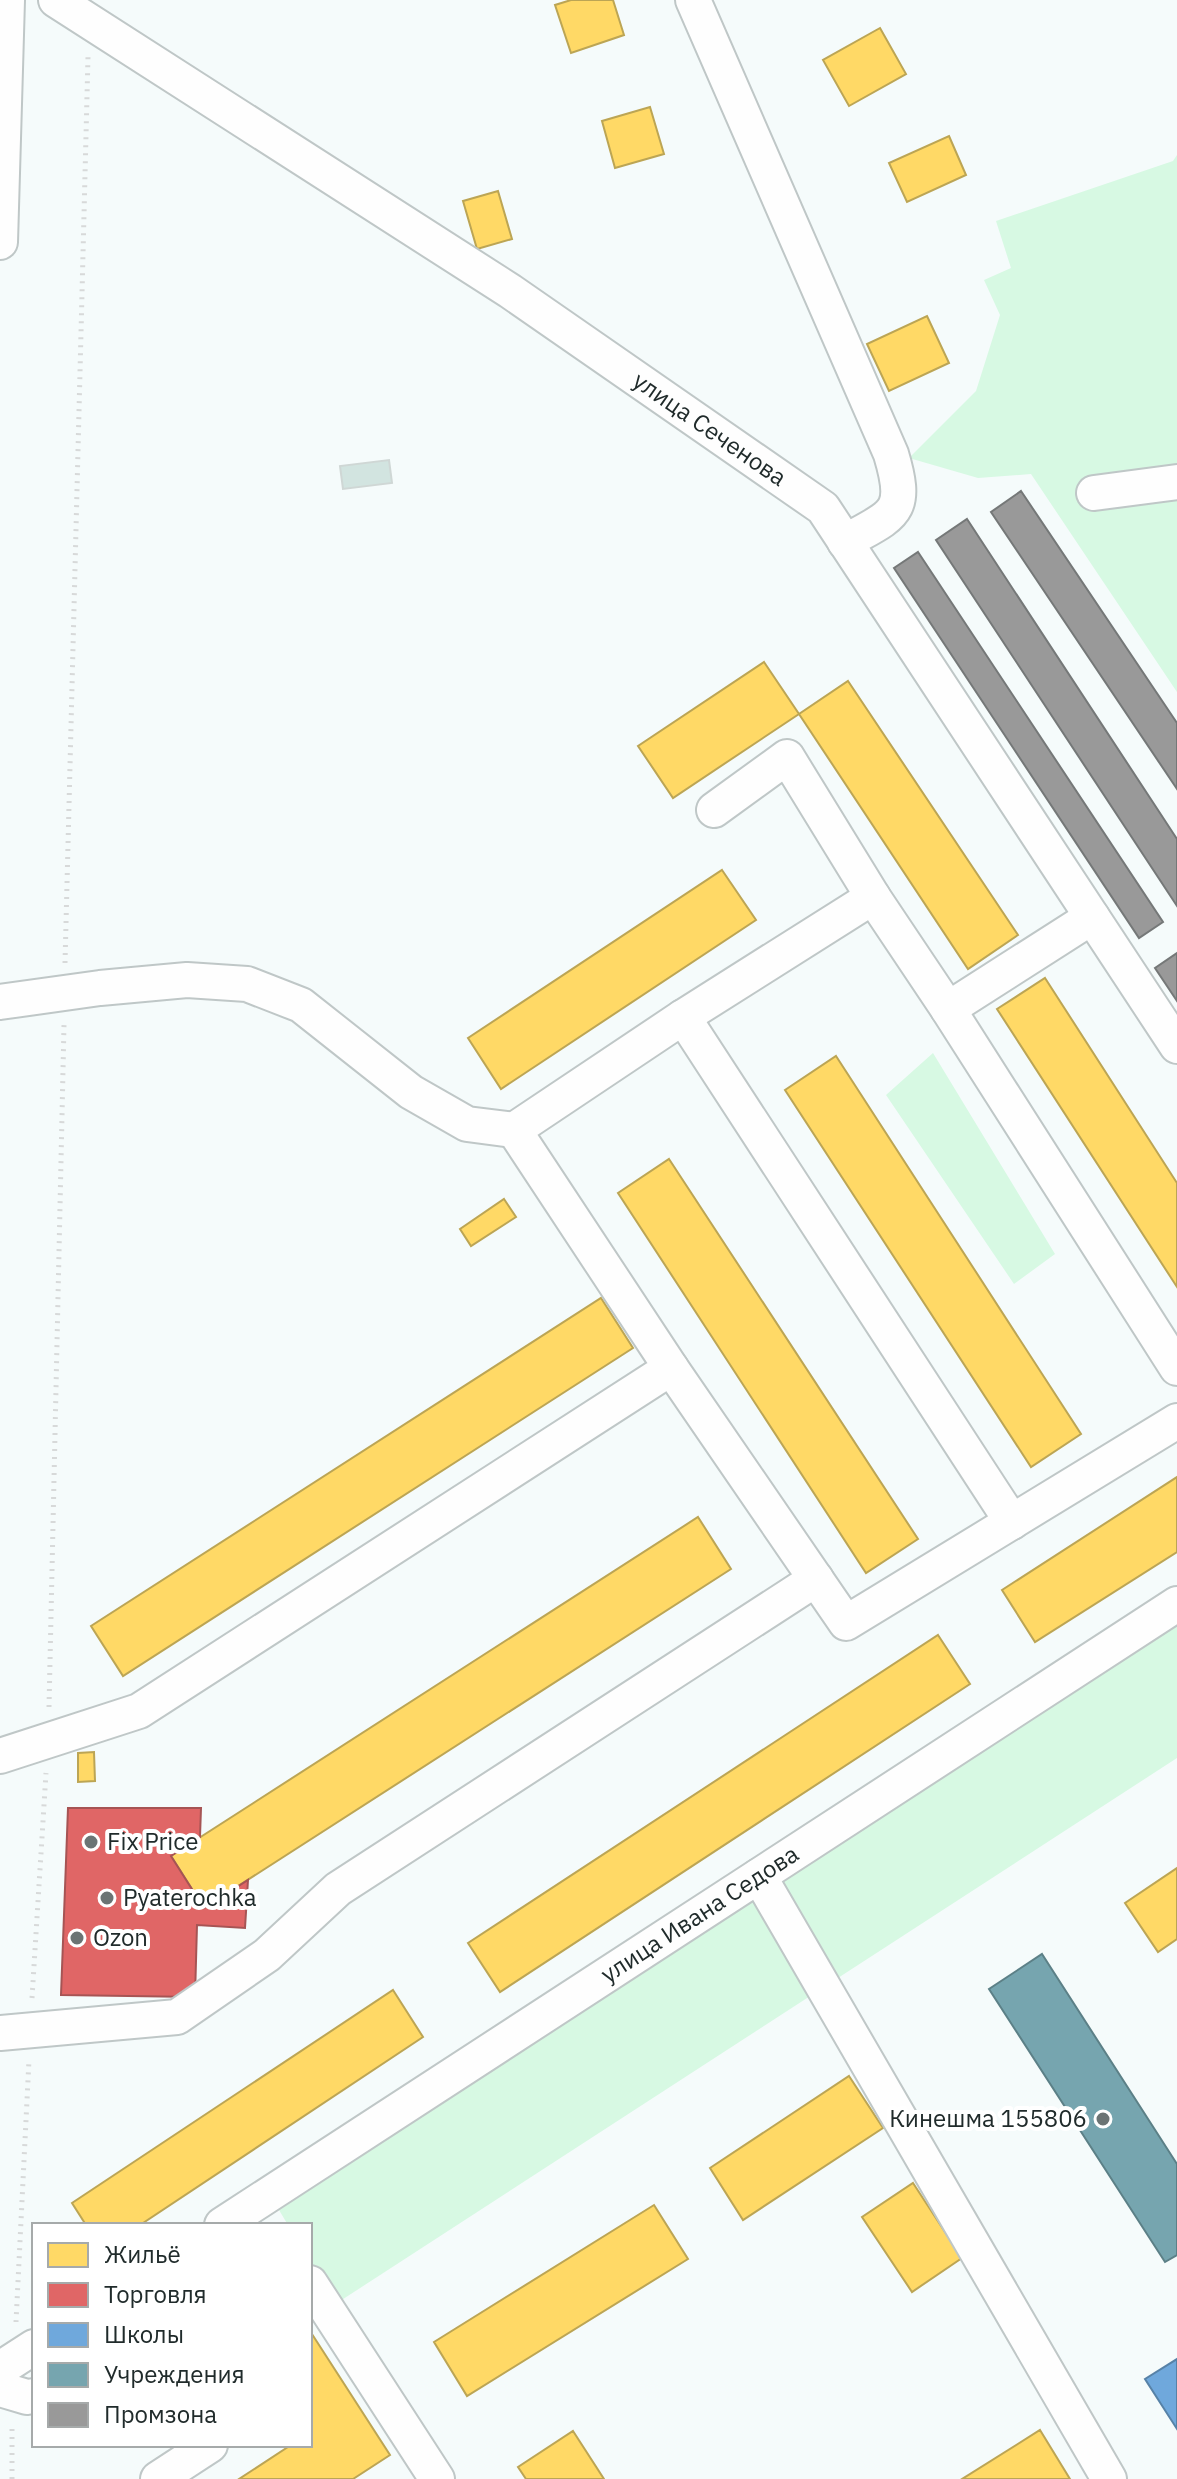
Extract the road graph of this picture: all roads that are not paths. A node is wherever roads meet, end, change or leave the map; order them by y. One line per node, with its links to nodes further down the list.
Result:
1 (56, 0): 7 (street, улица Сеченова)
2 (693, 0): 7 (street)
3 (5, 11): 4 (street)
4 (0, 242)
5 (1177, 482): 6 (street)
6 (1094, 493)
7 (845, 542): 10 (street, улица Сеченова)
8 (714, 810): 9 (street)
9 (873, 897): 12 (street); 13 (street)
10 (1092, 917): 12 (street); 14 (street, улица Сеченова)
11 (0, 1002): 15 (street)
12 (948, 1009): 17 (street)
13 (683, 1017): 15 (street); 19 (street)
14 (1177, 1046)
15 (514, 1130): 16 (street)
16 (671, 1368): 20 (street); 22 (street)
17 (1177, 1368)
18 (1177, 1421): 19 (street)
19 (1012, 1522): 20 (street)
20 (816, 1579): 24 (street)
21 (1177, 1604): 23 (street, улица Ивана Седова)
22 (0, 1756)
23 (759, 1876): 25 (street, улица Ивана Седова); 30 (street)
24 (15, 2032)
25 (225, 2223)
26 (312, 2286): 29 (street)
27 (207, 2447): 28 (street)
28 (158, 2479)
29 (437, 2479)
30 (1109, 2479)

